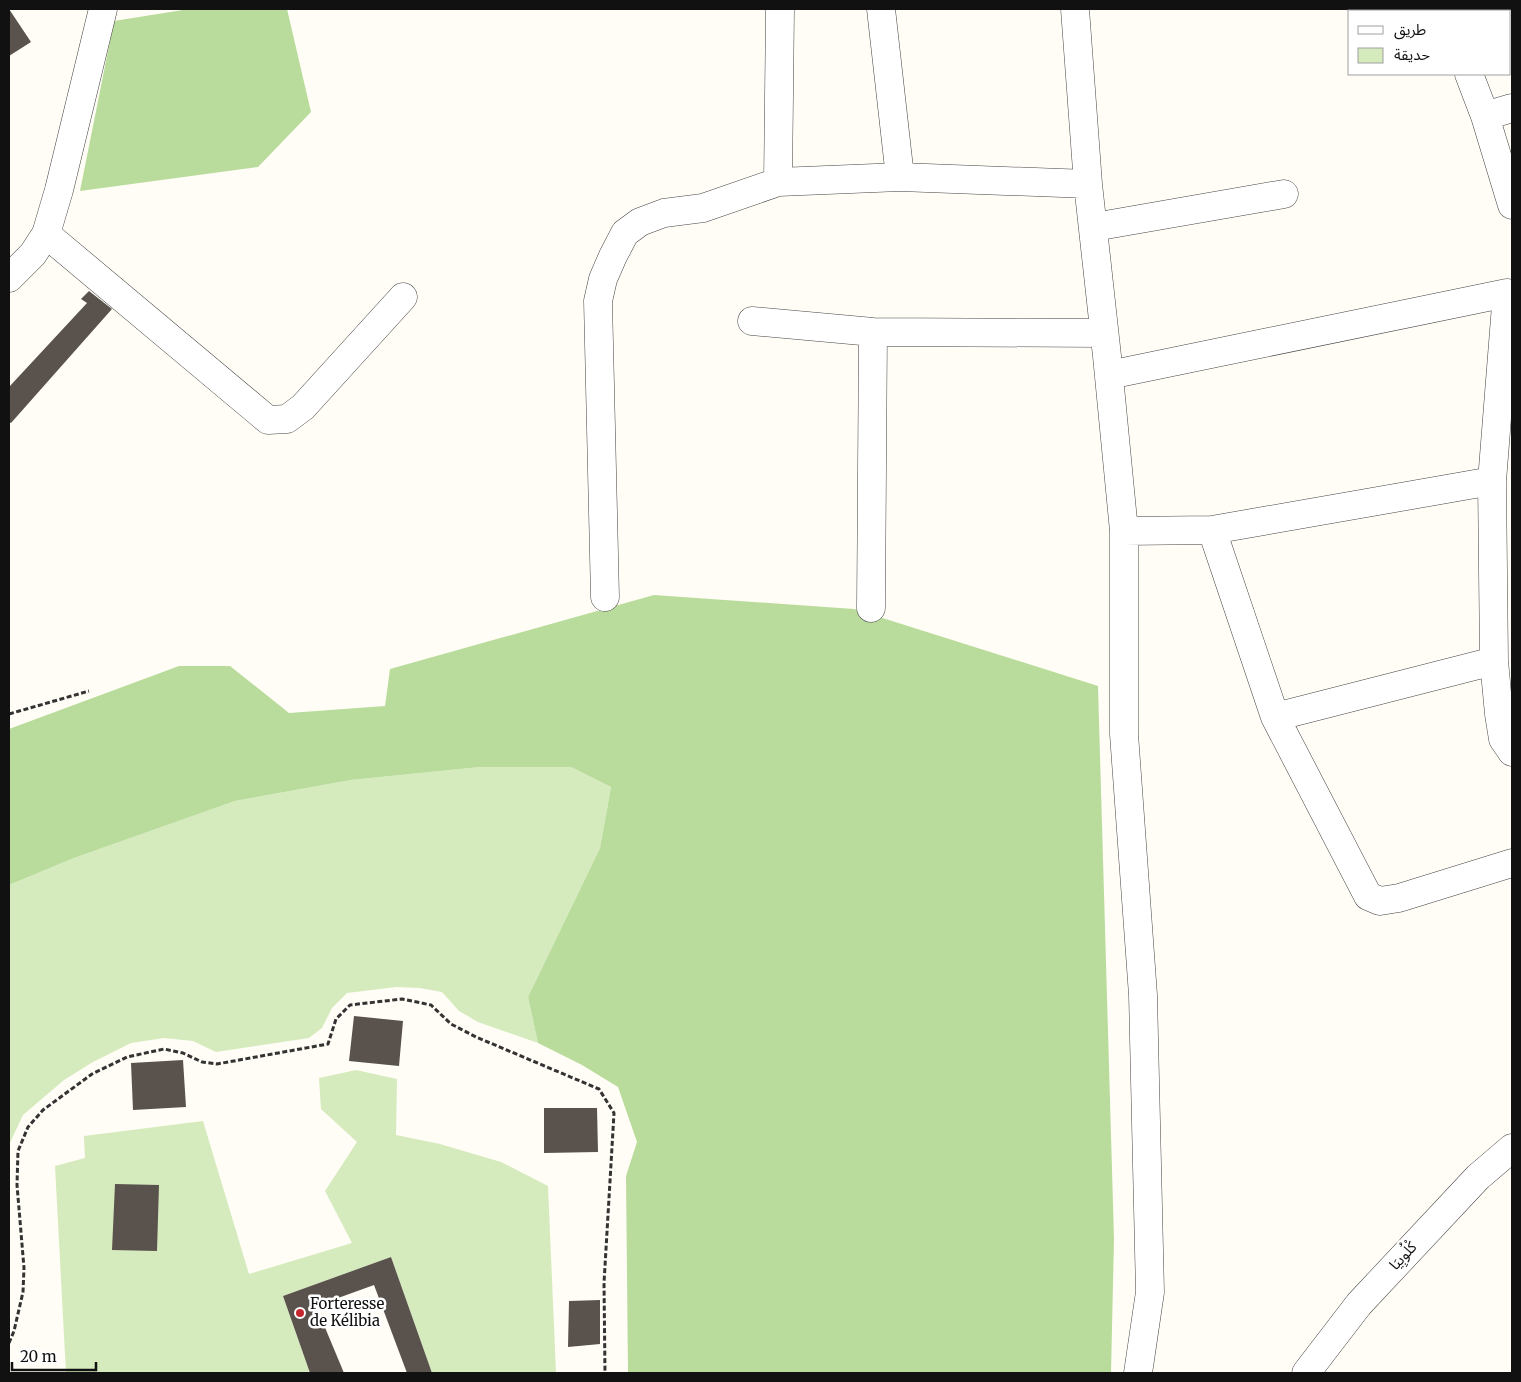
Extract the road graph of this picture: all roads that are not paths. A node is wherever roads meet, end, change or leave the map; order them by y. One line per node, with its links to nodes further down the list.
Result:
1 (103, 9): 14 (street)
2 (780, 9): 9 (street)
3 (881, 9): 8 (street)
4 (1075, 9): 10 (street)
5 (1469, 75): 7 (street)
6 (1512, 108): 7 (street)
7 (1485, 116): 12 (street)
8 (900, 176): 9 (street); 10 (street)
9 (778, 182): 25 (street)
10 (1088, 184): 13 (street)
11 (1284, 194): 13 (street)
12 (1512, 204)
13 (1094, 228): 20 (street)
14 (46, 234): 15 (street); 17 (street)
15 (9, 278)
16 (1510, 294): 21 (street); 22 (street)
17 (403, 297)
18 (752, 321): 19 (street)
19 (873, 332): 20 (street); 26 (street)
20 (1104, 333): 21 (street)
21 (1109, 375): 24 (street)
22 (1492, 481): 23 (street); 27 (street)
23 (1212, 530): 24 (street); 28 (street)
24 (1124, 531): 33 (street)
25 (605, 597)
26 (871, 608)
27 (1500, 666): 28 (street); 29 (street)
28 (1274, 716): 30 (street)
29 (1512, 752)
30 (1512, 863)
31 (1512, 1148): 32 (street, كْلُوبِيَا)
32 (1327, 1346): 34 (street, كْلُوبِيَا); 35 (street)
33 (1138, 1373)
34 (1306, 1373)
35 (1327, 1373)

